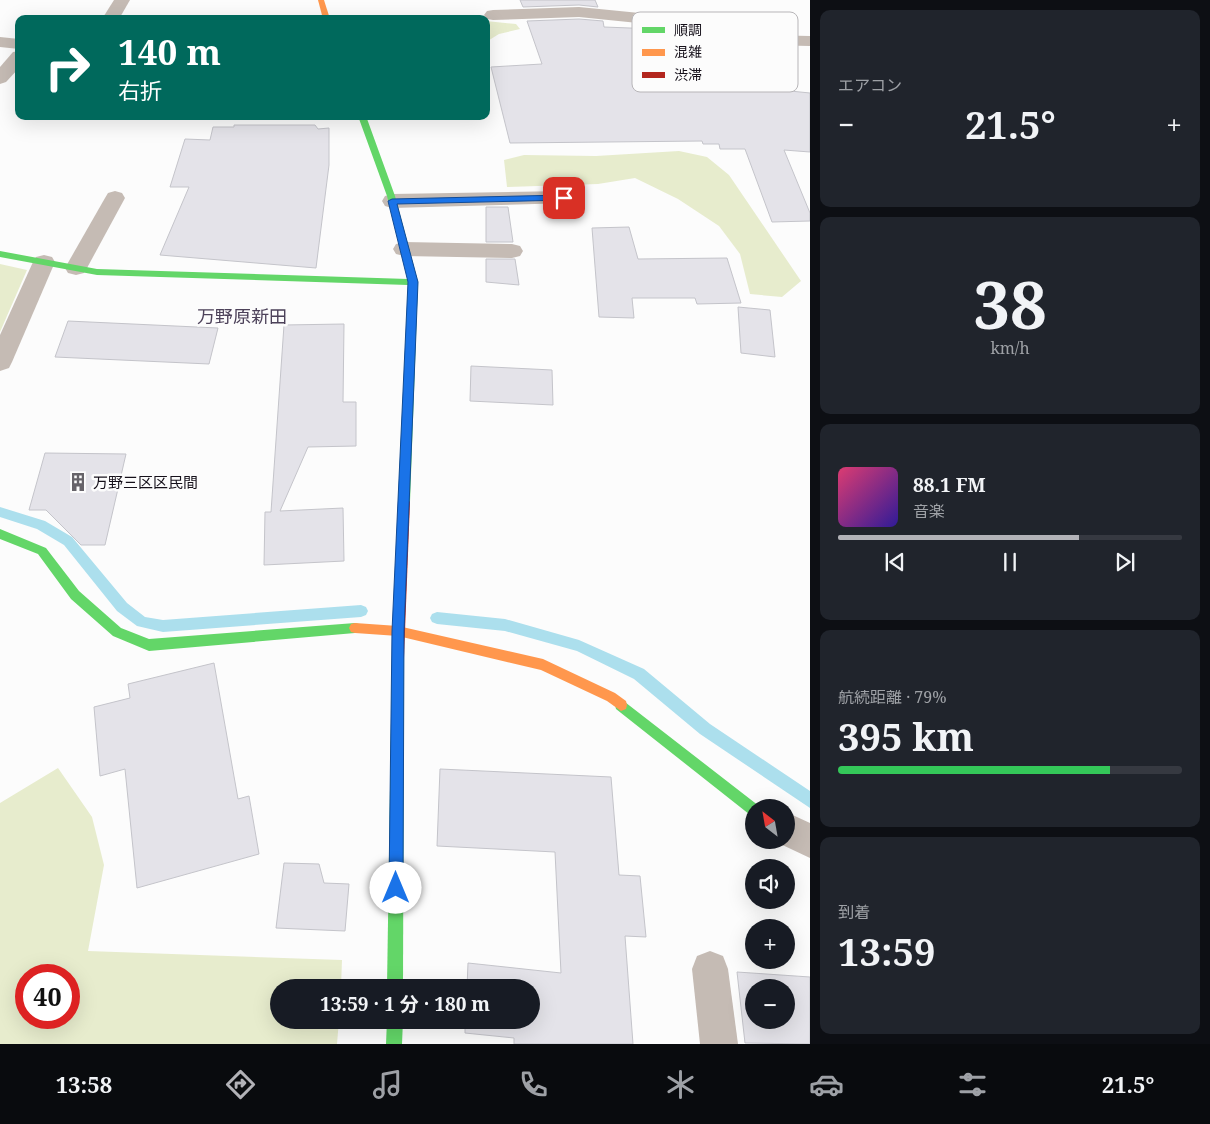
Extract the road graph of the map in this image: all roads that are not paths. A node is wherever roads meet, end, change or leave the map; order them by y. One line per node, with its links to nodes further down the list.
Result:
1 (122, 0): 4 (street)
2 (321, 0): 5 (street)
3 (632, 13): 6 (street)
4 (113, 15)
5 (326, 15)
6 (493, 15)
7 (0, 42): 8 (street)
8 (15, 44)
9 (15, 61): 10 (street)
10 (0, 78)
11 (363, 120): 14 (street)
12 (115, 198): 19 (street)
13 (564, 198): 14 (street)
14 (392, 201): 15 (street)
15 (404, 249): 16 (street); 20 (street)
16 (512, 251)
17 (0, 254): 18 (street)
18 (44, 262): 19 (street); 21 (street)
19 (76, 268): 20 (street)
20 (413, 282): 23 (street)
21 (0, 362)
22 (0, 534): 23 (street)
23 (398, 631): 24 (street); 28 (street)
24 (745, 804)
25 (795, 834): 26 (street)
26 (810, 841)
27 (710, 969): 31 (street)
28 (395, 979)
29 (395, 1029): 30 (street)
30 (394, 1044)
31 (719, 1044)

